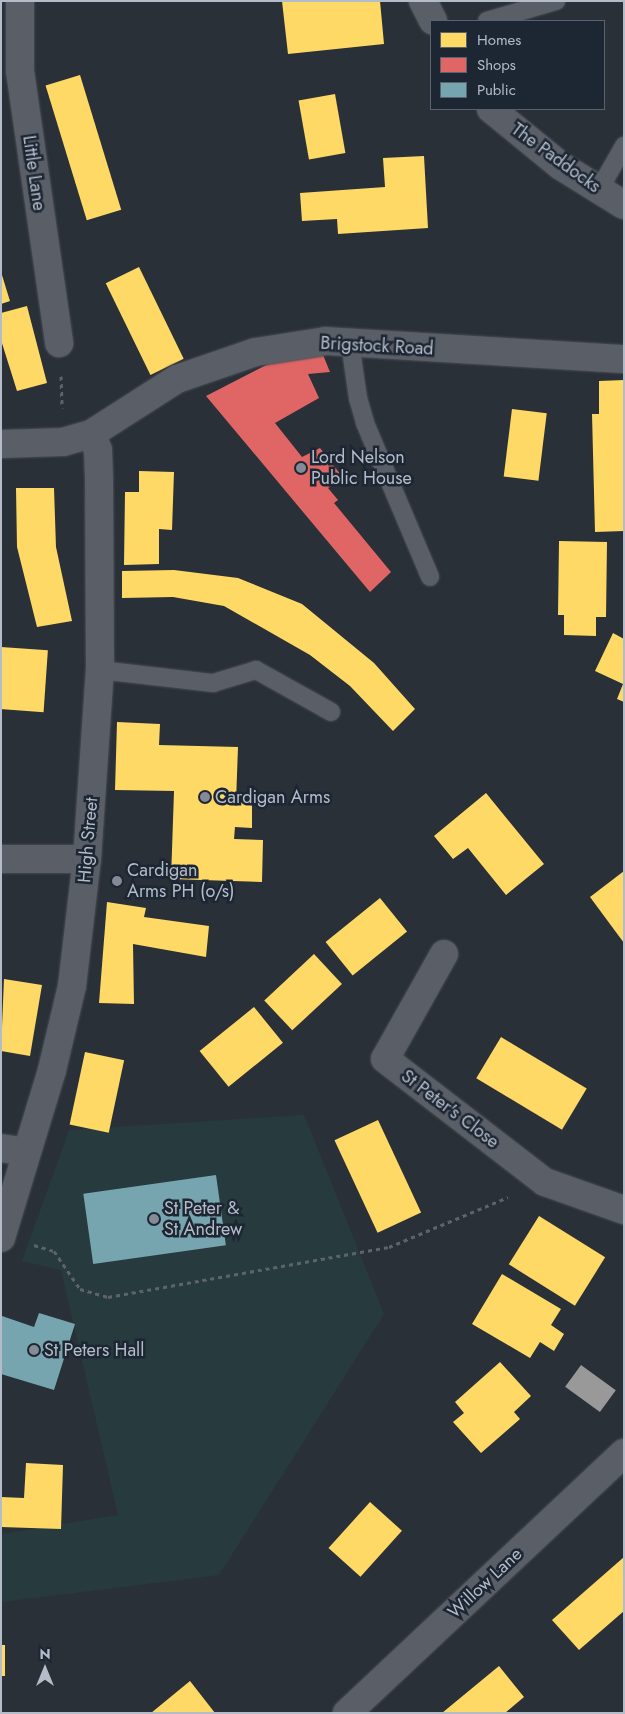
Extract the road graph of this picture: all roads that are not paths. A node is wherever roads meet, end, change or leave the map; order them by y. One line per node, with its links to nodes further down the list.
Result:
1 (20, 1): 10 (street, Little Lane)
2 (423, 1): 4 (street)
3 (556, 1): 5 (lane)
4 (432, 20)
5 (490, 20)
6 (491, 110): 8 (street, The Paddocks)
7 (624, 146): 8 (lane)
8 (599, 190): 9 (street, The Paddocks)
9 (624, 205)
10 (59, 343)
11 (350, 343): 12 (street, Brigstock Road); 13 (street, Brigstock Road); 15 (lane)
12 (624, 359)
13 (91, 434): 14 (street, Brigstock Road); 16 (street, High Street)
14 (1, 444)
15 (430, 577)
16 (100, 670): 17 (lane); 18 (street, High Street)
17 (331, 712)
18 (87, 859): 19 (street); 21 (street, High Street)
19 (1, 860)
20 (444, 954): 22 (street, St Peter's Close)
21 (13, 1150): 23 (street, High Street)
22 (624, 1210)
23 (2, 1236)
24 (620, 1464): 25 (street, Willow Lane)
25 (347, 1713)

